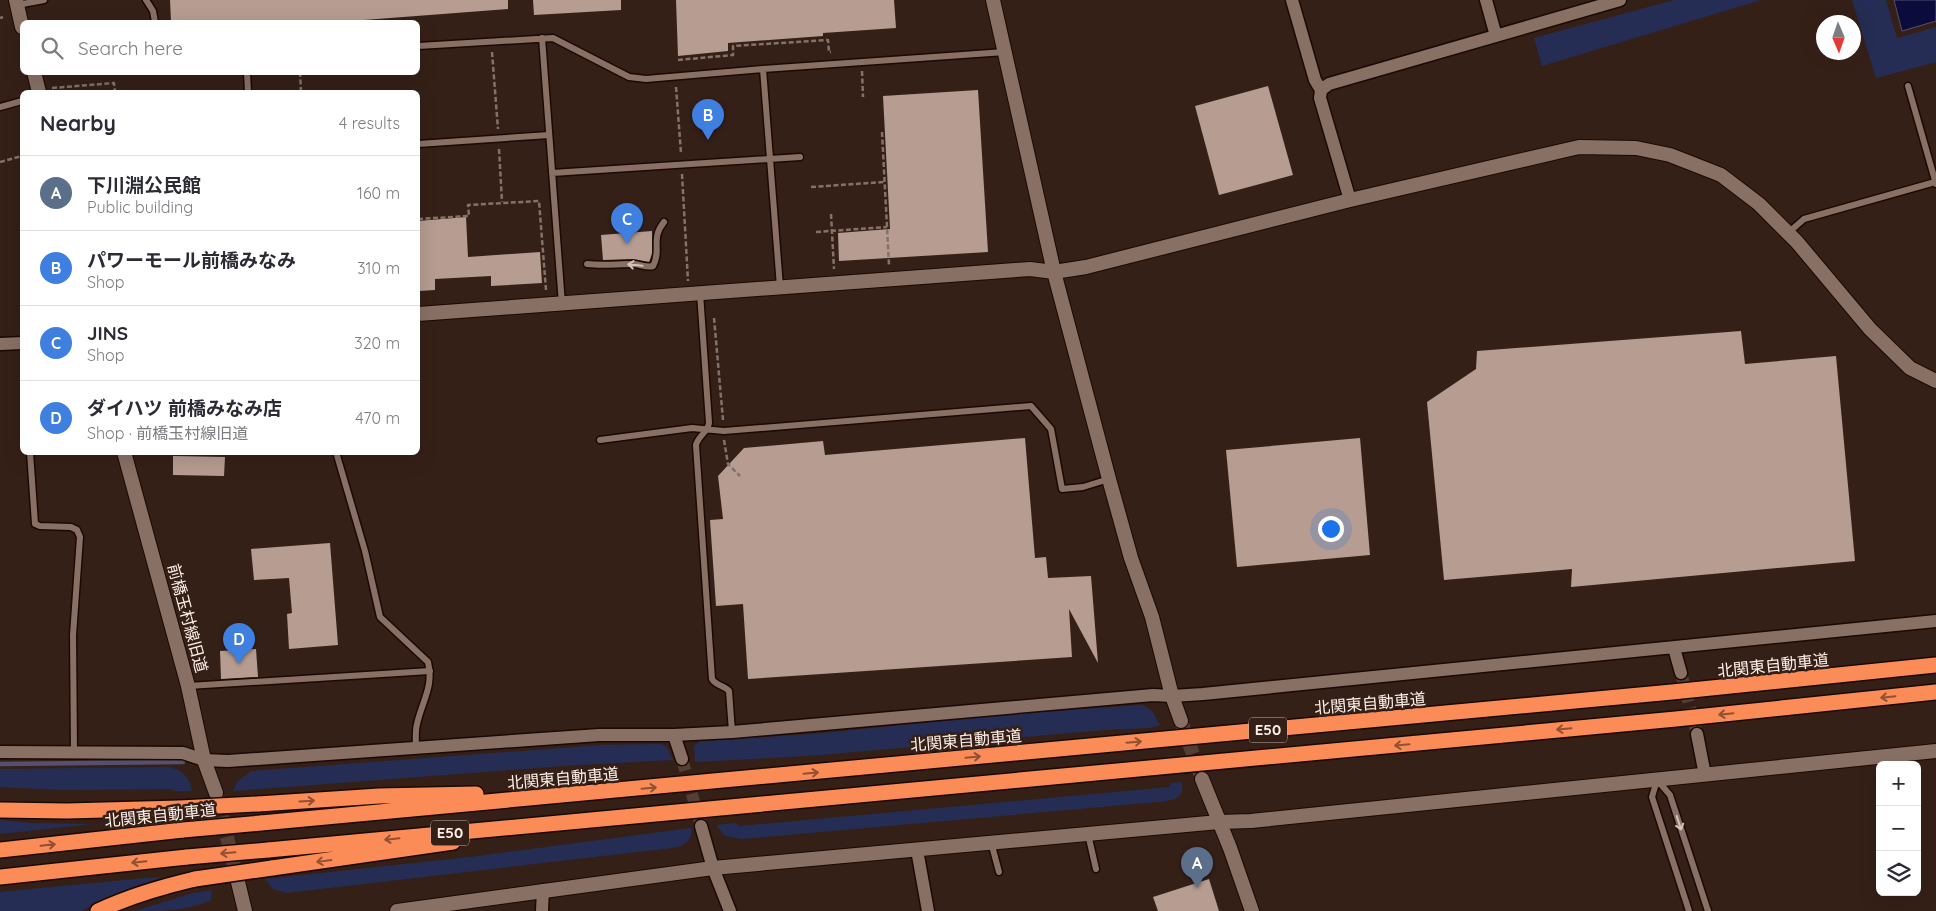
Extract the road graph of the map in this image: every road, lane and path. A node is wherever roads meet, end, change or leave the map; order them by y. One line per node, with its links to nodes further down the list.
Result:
1 (44, 0): 7 (lane)
2 (146, 0): 10 (lane)
3 (993, 0): 16 (street)
4 (1292, 0): 27 (street)
5 (1486, 0): 11 (street)
6 (1620, 0): 8 (street)
7 (16, 3): 9 (street)
8 (1588, 5): 11 (street)
9 (20, 20)
10 (155, 20)
11 (1496, 36): 27 (street)
12 (542, 38): 13 (lane); 18 (lane); 31 (lane)
13 (492, 42): 14 (lane); 32 (path)
14 (420, 46)
15 (837, 52): 17 (path)
16 (1005, 52): 18 (lane); 54 (street)
17 (678, 60)
18 (763, 68): 36 (lane)
19 (36, 75): 23 (street)
20 (247, 75): 25 (lane)
21 (300, 75): 26 (path)
22 (1908, 86): 40 (lane)
23 (44, 90): 24 (path)
24 (115, 90)
25 (248, 90)
26 (301, 90)
27 (1321, 90): 42 (street)
28 (20, 102): 29 (lane)
29 (0, 107)
30 (882, 132): 39 (path)
31 (549, 135): 32 (lane); 38 (lane)
32 (498, 139): 33 (lane); 43 (path)
33 (420, 144)
34 (20, 157): 37 (path)
35 (800, 158): 36 (lane)
36 (770, 160): 38 (lane); 55 (lane)
37 (0, 162)
38 (552, 173): 58 (lane)
39 (884, 182): 41 (path); 47 (path)
40 (1936, 183): 50 (lane)
41 (811, 187)
42 (1350, 200): 50 (street); 54 (street)
43 (502, 202): 45 (path); 56 (path)
44 (831, 214): 48 (path)
45 (420, 219)
46 (664, 222): 51 (lane, one-way to 51)
47 (887, 227): 48 (path); 52 (path)
48 (832, 231): 49 (path); 53 (path)
49 (816, 232)
50 (1788, 233): 63 (street)
51 (587, 264)
52 (889, 266)
53 (834, 270)
54 (1054, 272): 55 (street); 71 (street)
55 (780, 287): 57 (street)
56 (546, 291)
57 (700, 293): 58 (street); 64 (lane)
58 (562, 304): 60 (street)
59 (713, 309): 65 (path)
60 (420, 314)
61 (20, 343): 62 (street)
62 (0, 344)
63 (1936, 381)
64 (707, 430): 65 (lane); 66 (lane); 81 (lane)
65 (724, 431): 70 (path); 71 (lane)
66 (600, 440)
67 (30, 455): 87 (lane)
68 (125, 455): 77 (street, 前橋玉村線旧道)
69 (337, 455): 75 (lane)
70 (740, 476)
71 (1109, 479): 79 (street)
72 (1936, 621): 73 (street)
73 (1674, 648): 76 (street); 79 (street)
74 (1936, 665): 94 (highway, 北関東自動車道 / E50, one-way to 74)
75 (430, 671): 77 (lane); 84 (lane)
76 (1680, 673)
77 (188, 686): 88 (street, 前橋玉村線旧道)
78 (1936, 692): 96 (highway, E50, one-way to 96)
79 (1172, 696): 80 (street); 81 (street)
80 (1181, 721)
81 (732, 732): 83 (street)
82 (1697, 734): 90 (street)
83 (674, 735): 84 (street); 89 (street)
84 (416, 748): 88 (street)
85 (1936, 751): 90 (street)
86 (0, 752): 87 (street)
87 (74, 752): 88 (street)
88 (204, 760): 93 (street, 前橋玉村線旧道)
89 (682, 760)
90 (1705, 775): 92 (street)
91 (1202, 779): 97 (street)
92 (1657, 780): 97 (street); 116 (lane); 117 (lane, one-way to 117)
93 (216, 792)
94 (600, 792): 95 (highway, one-way to 94, bridge); 101 (highway, 北関東自動車道 / E50, one-way to 94, bridge)
95 (0, 810)
96 (632, 815): 106 (highway, E50, one-way to 106, bridge); 109 (highway, one-way to 109, bridge)
97 (1219, 822): 99 (street); 115 (street)
98 (701, 826): 103 (street)
99 (1088, 834): 100 (street); 104 (lane)
100 (991, 842): 102 (street); 105 (lane)
101 (0, 850)
102 (917, 850): 103 (street); 114 (street)
103 (713, 868): 108 (street); 113 (street)
104 (1096, 869)
105 (999, 872)
106 (0, 877)
107 (238, 882): 110 (street)
108 (543, 890): 111 (street); 112 (street)
109 (98, 911)
110 (245, 911)
111 (397, 911)
112 (542, 911)
113 (730, 911)
114 (928, 911)
115 (1252, 911)
116 (1688, 911)
117 (1708, 911)

